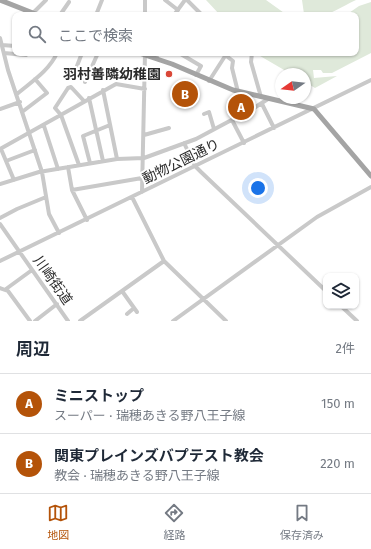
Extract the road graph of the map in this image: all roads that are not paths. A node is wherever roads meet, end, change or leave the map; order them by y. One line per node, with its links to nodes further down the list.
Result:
1 (0, 0): 9 (main road)
2 (46, 0): 10 (street)
3 (102, 0): 12 (street)
4 (145, 0): 13 (street)
5 (165, 0): 8 (street)
6 (186, 0): 8 (street); 14 (street)
7 (69, 2): 11 (street)
8 (178, 10)
9 (30, 12)
10 (33, 12)
11 (62, 12)
12 (97, 12)
13 (145, 12)
14 (199, 12)
15 (0, 38): 16 (street)
16 (2, 45): 17 (street); 18 (street)
17 (12, 46)
18 (4, 53): 19 (street); 38 (street)
19 (12, 54)
20 (56, 56): 31 (street)
21 (81, 56): 29 (street)
22 (97, 56): 34 (street)
23 (143, 56): 35 (street)
24 (157, 56): 30 (main road)
25 (184, 56): 30 (street)
26 (225, 56): 33 (street)
27 (228, 56): 37 (street)
28 (252, 56): 39 (street)
29 (77, 66)
30 (196, 75): 33 (main road)
31 (35, 79): 38 (street); 47 (street)
32 (371, 80): 46 (street, 動物公園通り)
33 (209, 81): 37 (main road)
34 (85, 82)
35 (145, 89): 36 (street); 58 (street)
36 (103, 90): 40 (street); 51 (street)
37 (238, 92): 39 (main road)
38 (16, 94): 43 (street)
39 (260, 97): 41 (main road); 44 (street)
40 (89, 98): 42 (street); 56 (street)
41 (268, 99): 44 (street); 46 (main road)
42 (84, 101): 49 (street); 49 (street)
43 (20, 102): 45 (street); 47 (street)
44 (260, 105): 50 (street); 54 (street)
45 (0, 109)
46 (314, 109): 54 (street, 動物公園通り); 73 (main road)
47 (22, 112): 57 (street)
48 (204, 114): 55 (street)
49 (62, 115): 52 (street); 68 (street)
50 (232, 120): 55 (street); 59 (street)
51 (110, 125): 56 (street); 64 (street)
52 (44, 126): 57 (street); 71 (street)
53 (169, 128): 58 (street)
54 (274, 128): 59 (street, 動物公園通り)
55 (214, 129): 60 (street)
56 (96, 130): 66 (street); 67 (street)
57 (28, 133): 61 (street); 62 (street)
58 (144, 134): 63 (street)
59 (244, 143): 69 (street, 動物公園通り)
60 (184, 144): 63 (street); 69 (street)
61 (1, 149): 65 (street)
62 (35, 150): 65 (street); 72 (street)
63 (144, 158): 64 (street); 74 (street)
64 (117, 159): 66 (street)
65 (6, 161): 75 (street)
66 (103, 161): 67 (street)
67 (90, 163): 68 (street)
68 (79, 165): 70 (street)
69 (195, 166): 79 (street, 動物公園通り); 86 (street)
70 (68, 167): 71 (street); 78 (street)
71 (58, 169): 72 (street)
72 (42, 172): 75 (street); 80 (street)
73 (371, 176)
74 (142, 178): 78 (street); 79 (street)
75 (14, 180): 76 (street)
76 (0, 184)
77 (371, 187): 86 (street)
78 (72, 190): 83 (street)
79 (142, 192): 81 (street, 動物公園通り)
80 (46, 197): 82 (street); 85 (street)
81 (132, 197): 83 (street, 動物公園通り); 88 (street)
82 (0, 218)
83 (87, 220): 85 (street, 動物公園通り)
84 (0, 224): 87 (street, 川崎街道)
85 (59, 233): 87 (street, 動物公園通り)
86 (278, 246): 92 (street); 95 (street)
87 (20, 252): 89 (street, 動物公園通り); 90 (street, 川崎街道)
88 (164, 261): 94 (street); 95 (street)
89 (0, 262)
90 (32, 270): 93 (street); 96 (street, 川崎街道)
91 (0, 288): 93 (street)
92 (323, 288)
93 (6, 289): 99 (street)
94 (122, 291): 98 (street); 102 (street)
95 (204, 299): 103 (street); 104 (street)
96 (56, 304): 100 (street); 101 (street, 川崎街道)
97 (345, 309): 105 (street)
98 (127, 314)
99 (30, 321)
100 (34, 321)
101 (68, 321)
102 (80, 321)
103 (173, 321)
104 (226, 321)
105 (357, 321)

